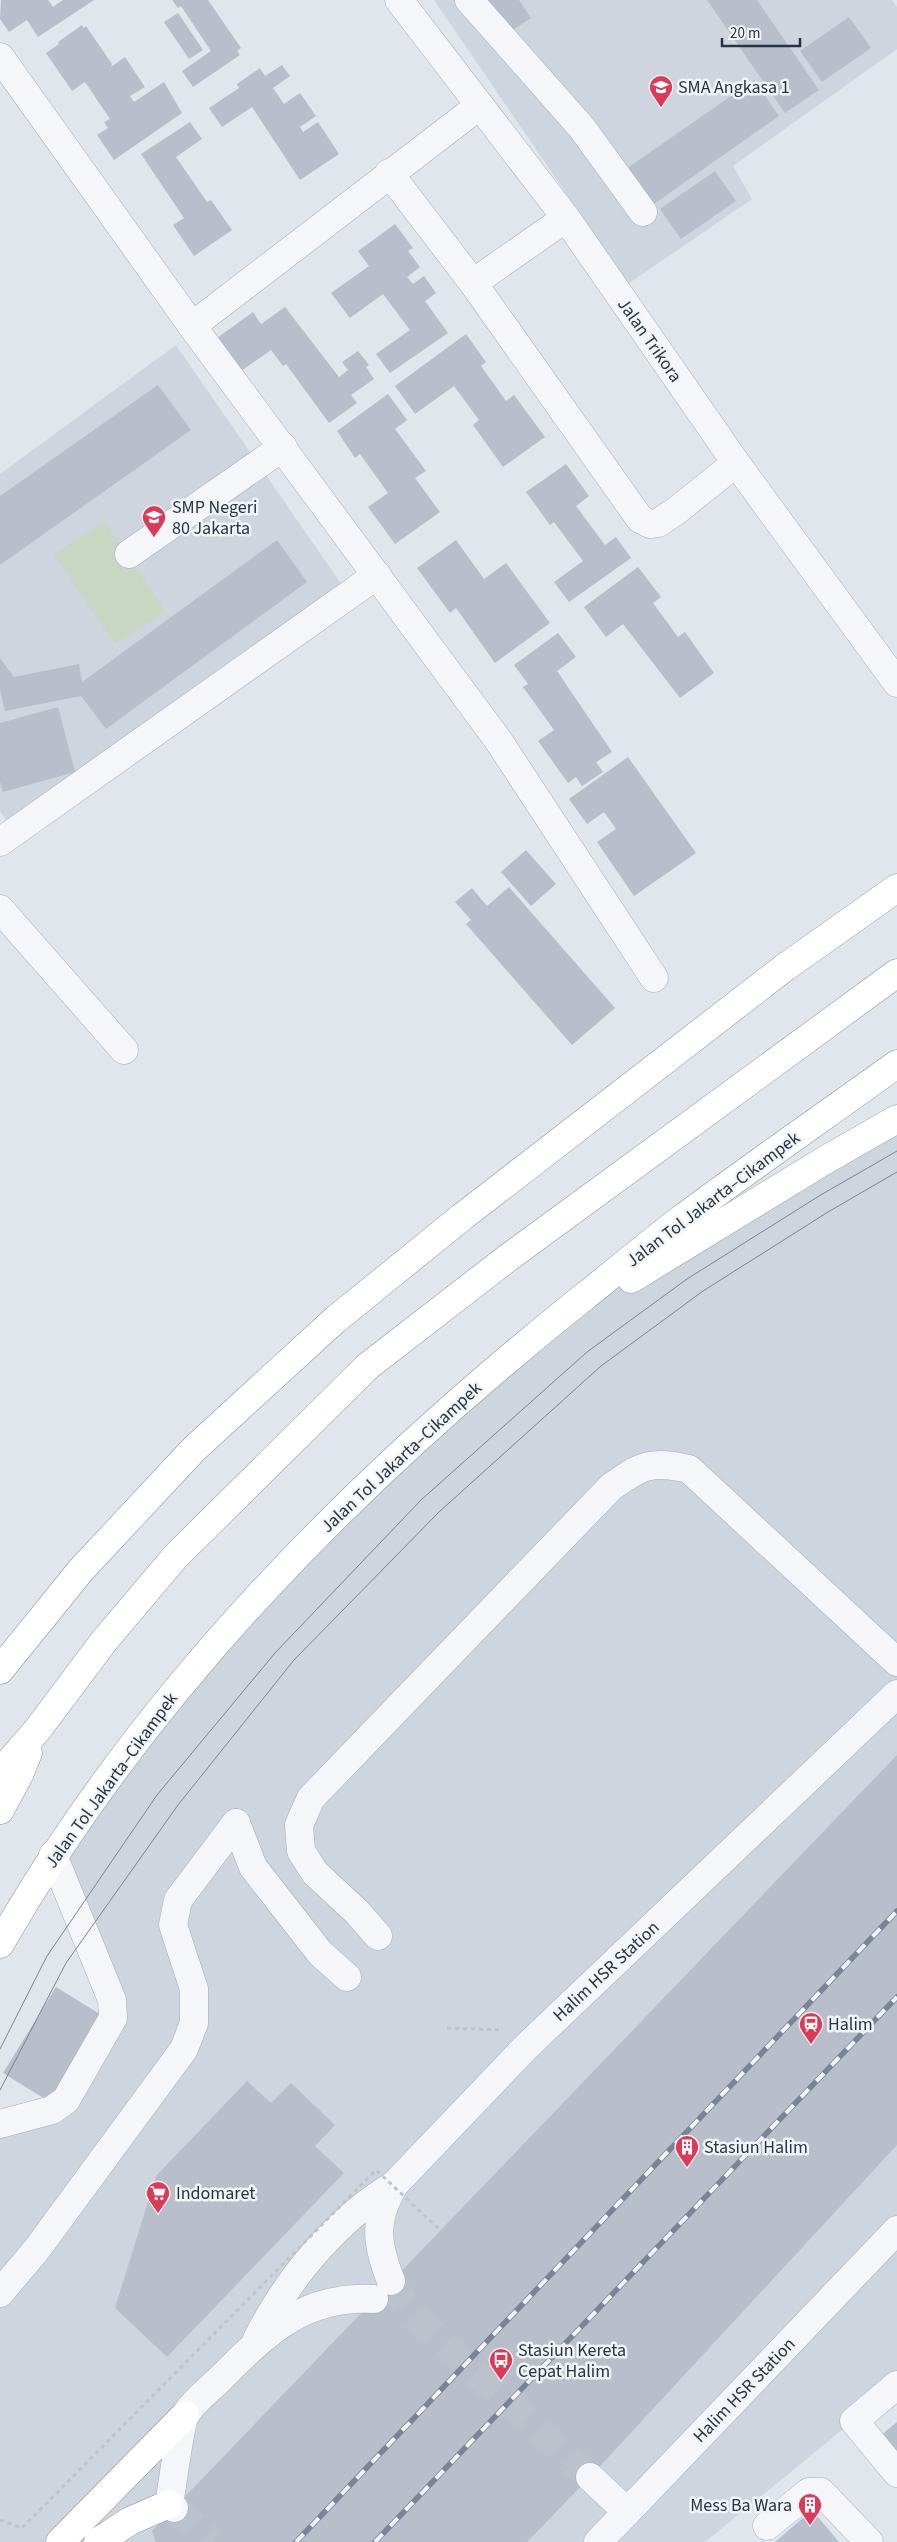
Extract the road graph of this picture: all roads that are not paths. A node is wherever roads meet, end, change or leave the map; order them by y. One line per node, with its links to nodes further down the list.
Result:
1 (399, 0): 4 (street, Jalan Trikora)
2 (469, 0): 6 (street)
3 (0, 57): 9 (street)
4 (479, 106): 5 (street); 7 (street, Jalan Trikora)
5 (389, 173): 8 (street); 9 (street)
6 (642, 212)
7 (566, 218): 8 (street); 11 (street, Jalan Trikora)
8 (473, 283): 11 (street)
9 (192, 326): 10 (street)
10 (282, 446): 12 (street); 13 (street)
11 (736, 463): 14 (street, Jalan Trikora)
12 (130, 554)
13 (377, 575): 15 (street); 19 (street)
14 (897, 683)
15 (0, 842)
16 (897, 888): 25 (highway)
17 (0, 909): 20 (street)
18 (897, 973): 27 (highway)
19 (654, 978)
20 (124, 1050)
21 (897, 1064): 23 (highway, Jalan Tol Jakarta–Cikampek)
22 (897, 1119): 23 (highway)
23 (517, 1350): 30 (highway, Jalan Tol Jakarta–Cikampek)
24 (897, 1662): 31 (street)
25 (0, 1670)
26 (897, 1694): 35 (street, Halim HSR Station)
27 (38, 1728): 28 (highway); 29 (highway)
28 (0, 1773)
29 (0, 1810)
30 (53, 1856): 32 (highway, Jalan Tol Jakarta–Cikampek); 34 (street)
31 (378, 1936)
32 (0, 1944)
33 (347, 1977): 37 (street)
34 (0, 2124)
35 (395, 2184): 38 (street); 38 (street, Halim HSR Station)
36 (897, 2230): 44 (street, Halim HSR Station)
37 (0, 2293)
38 (254, 2345): 40 (street)
39 (897, 2385): 41 (street)
40 (185, 2415): 43 (street); 46 (highway)
41 (897, 2473)
42 (590, 2477): 44 (street)
43 (171, 2506): 47 (highway)
44 (627, 2512): 48 (street, Halim HSR Station)
45 (767, 2526): 49 (street)
46 (60, 2542)
47 (98, 2542)
48 (598, 2542)
49 (869, 2542)

